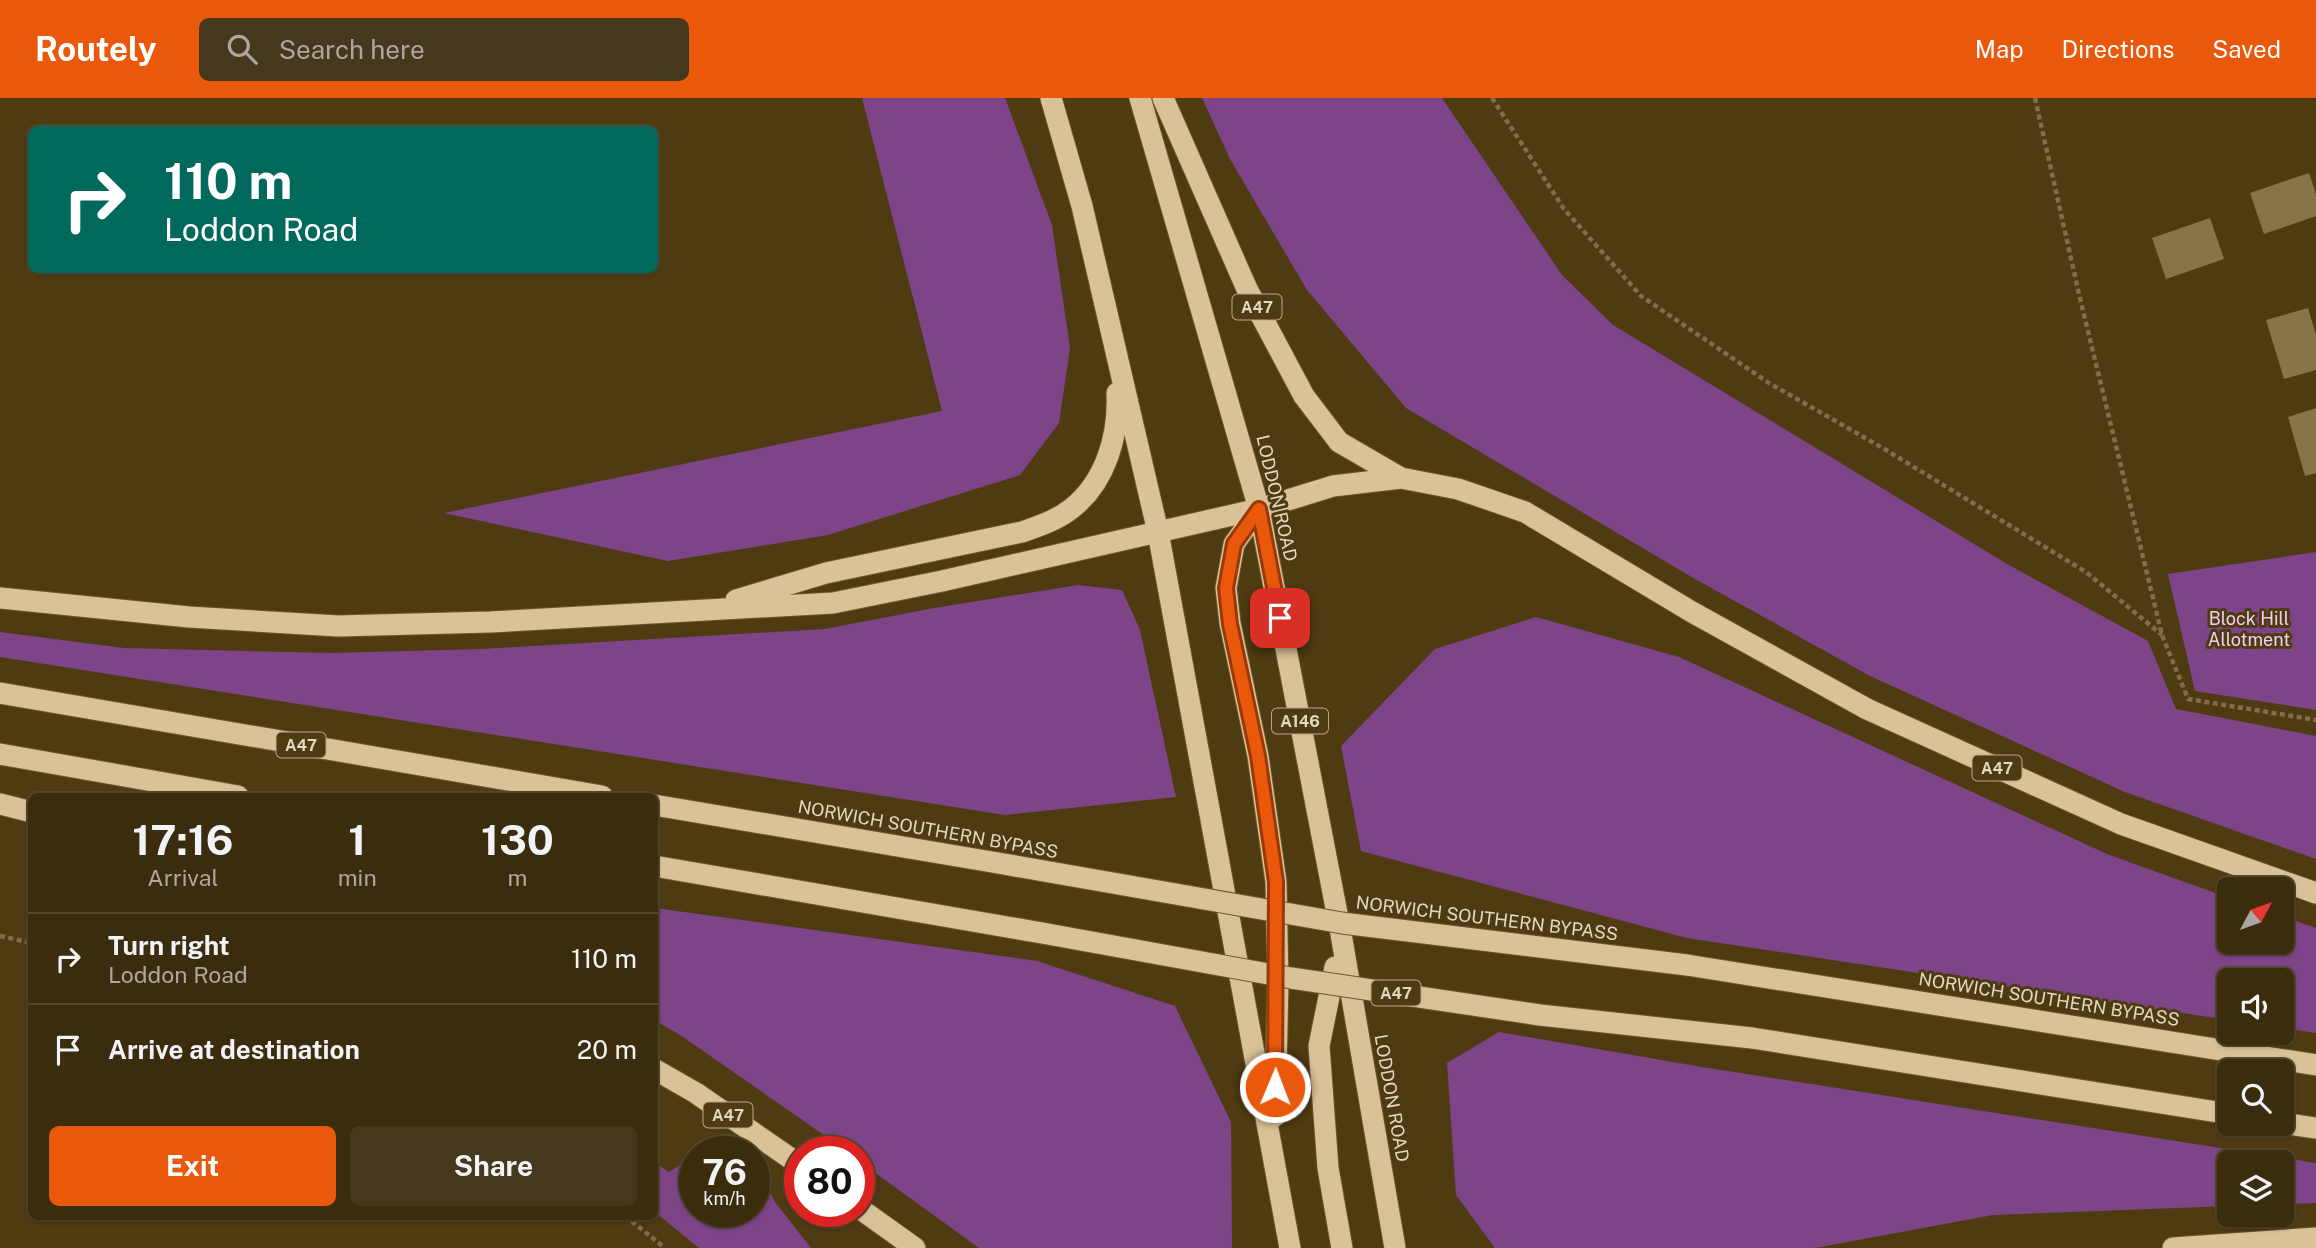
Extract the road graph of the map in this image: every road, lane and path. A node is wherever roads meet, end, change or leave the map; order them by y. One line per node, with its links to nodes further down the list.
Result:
1 (1051, 98): 6 (highway)
2 (1140, 98): 8 (highway, LODDON ROAD / A146)
3 (1163, 98): 7 (highway, A47)
4 (1492, 98): 12 (path)
5 (2035, 98): 12 (path)
6 (1115, 347): 9 (highway); 11 (highway, A47)
7 (1401, 478): 8 (highway, A47); 22 (highway, A47)
8 (1259, 509): 9 (highway, A47); 23 (highway, LODDON ROAD / A146); 32 (highway)
9 (1158, 532): 11 (highway, A47); 32 (highway)
10 (0, 598): 11 (highway, A47)
11 (704, 610)
12 (2162, 635): 14 (path)
13 (0, 693): 17 (highway, A47)
14 (2316, 720)
15 (0, 754): 16 (highway)
16 (221, 793)
17 (584, 793)
18 (0, 804): 20 (highway)
19 (658, 806): 26 (highway, NORWICH SOUTHERN BYPASS, bridge)
20 (28, 811)
21 (658, 867): 28 (highway, A47, bridge)
22 (2316, 893)
23 (1341, 934): 39 (highway); 40 (highway, LODDON ROAD / A146)
24 (0, 936): 25 (path)
25 (28, 942)
26 (2316, 1065)
27 (658, 1071): 31 (highway, A47)
28 (2217, 1112)
29 (2294, 1125): 30 (highway)
30 (2316, 1128)
31 (784, 1154)
32 (1274, 1165): 38 (highway)
33 (875, 1219): 37 (highway)
34 (630, 1220): 36 (path)
35 (2316, 1238): 41 (highway)
36 (665, 1248)
37 (915, 1248)
38 (1290, 1248)
39 (1342, 1248)
40 (1395, 1248)
41 (2173, 1248)

